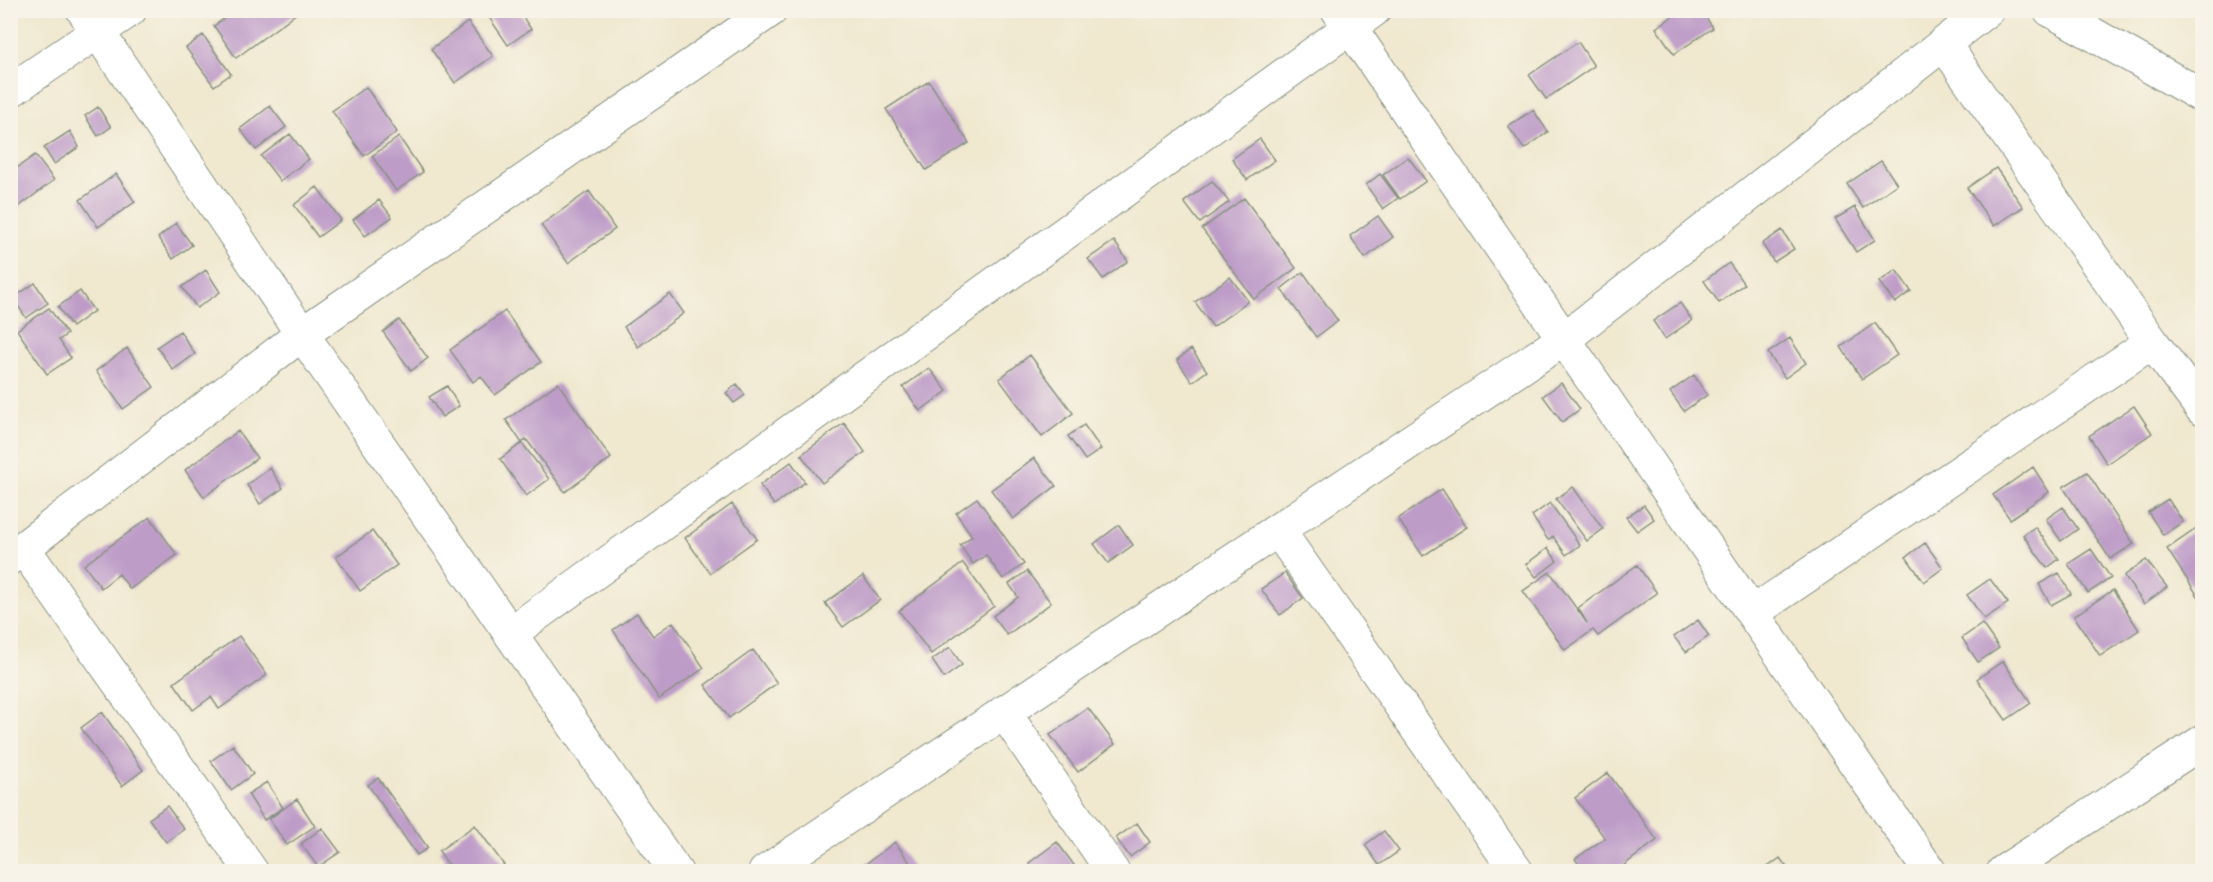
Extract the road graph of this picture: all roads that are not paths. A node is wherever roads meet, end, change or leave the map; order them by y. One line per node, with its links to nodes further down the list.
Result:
1 (130, 10): 6 (street)
2 (771, 10): 10 (street)
3 (1987, 10): 7 (street)
4 (2050, 10): 9 (street)
5 (1354, 16): 11 (street); 17 (street)
6 (91, 21): 8 (street); 10 (street)
7 (1944, 44): 11 (street); 12 (street)
8 (18, 81)
9 (2202, 96)
10 (302, 334): 15 (street); 17 (street)
11 (1564, 339): 14 (street); 16 (street)
12 (2152, 342): 13 (street); 16 (street)
13 (2202, 409)
14 (1278, 530): 18 (street); 24 (street)
15 (17, 553): 20 (street)
16 (1752, 613): 25 (street)
17 (511, 633): 21 (street)
18 (1004, 712): 22 (street); 23 (street)
19 (2202, 742): 26 (street)
20 (252, 872)
21 (676, 872)
22 (765, 872)
23 (1113, 872)
24 (1517, 872)
25 (1930, 872)
26 (2003, 872)

